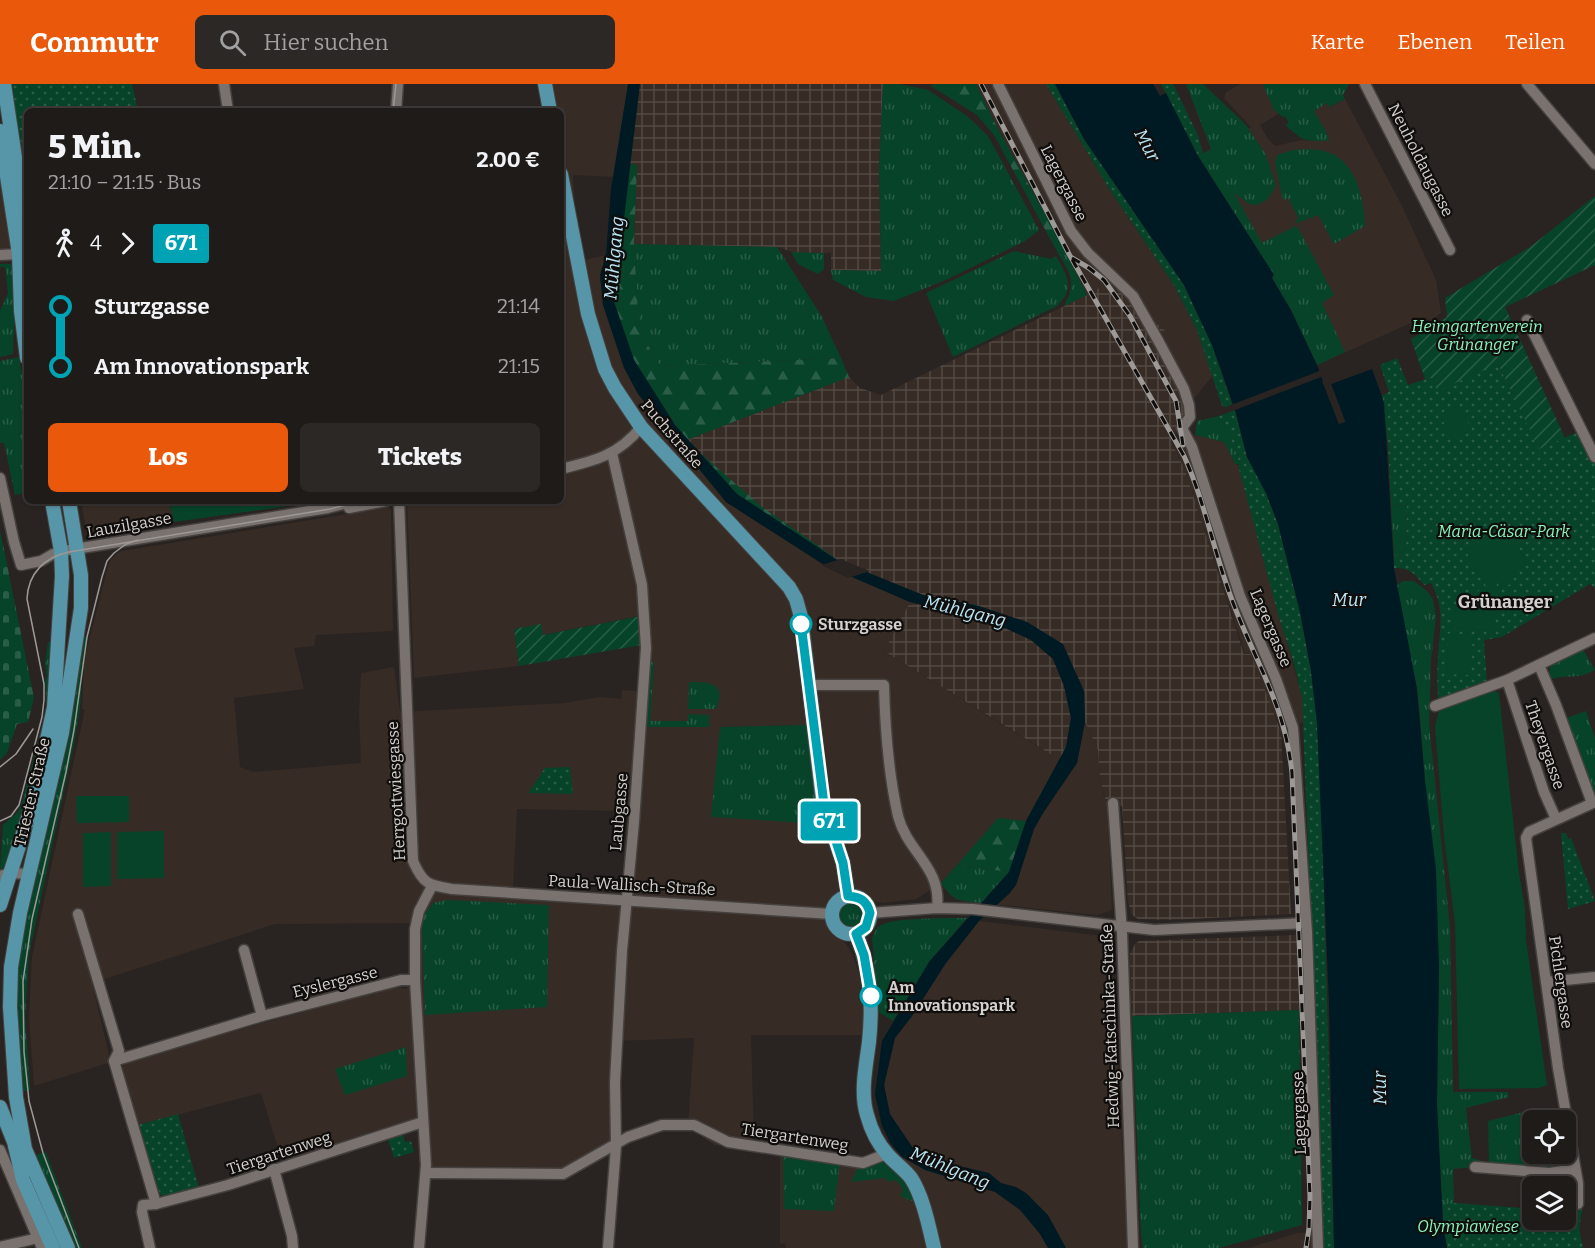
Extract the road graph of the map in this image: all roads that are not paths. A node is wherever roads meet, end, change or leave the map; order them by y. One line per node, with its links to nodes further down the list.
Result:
1 (4, 84): 14 (main road)
2 (224, 84): 8 (street)
3 (398, 84): 9 (street)
4 (545, 84): 10 (main road)
5 (998, 84): 51 (street, Lagergasse)
6 (1365, 84): 15 (street, Neuholdaugasse)
7 (1527, 84): 12 (street)
8 (228, 108)
9 (396, 108)
10 (549, 108)
11 (0, 131): 16 (main road)
12 (1595, 164)
13 (564, 190): 20 (main road, Puchstraße)
14 (24, 217)
15 (1450, 250)
16 (19, 254): 17 (street); 19 (main road)
17 (0, 255)
18 (1527, 320): 21 (street)
19 (24, 334)
20 (640, 427): 22 (street); 36 (main road, Puchstraße)
21 (1594, 451)
22 (612, 453): 23 (street); 45 (street, Laubgasse)
23 (564, 468)
24 (0, 478): 32 (street)
25 (53, 504): 32 (main road, Triester Straße)
26 (70, 504): 31 (main road, Triester Straße)
27 (343, 504): 30 (street, Lauzilgasse)
28 (368, 504): 30 (street, Lauzilgasse)
29 (399, 504): 43 (street, Herrgottwiesgasse)
30 (328, 508): 31 (street, Lauzilgasse)
31 (77, 549): 32 (street); 41 (main road, Triester Straße)
32 (61, 551): 42 (main road, Triester Straße)
33 (1595, 638): 34 (street)
34 (1539, 666): 35 (street); 39 (street, Pichlergasse)
35 (1507, 680): 37 (street); 40 (street, Theyergasse)
36 (808, 685): 44 (main road, Puchstraße); 47 (street)
37 (1435, 706)
38 (1113, 803): 52 (street, Hedwig-Katschinka-Straße)
39 (1593, 803): 40 (street, Pichlergasse)
40 (1556, 819): 57 (street, Pichlergasse)
41 (29, 874): 42 (street); 74 (main road, Triester Straße)
42 (5, 875): 46 (main road, Triester Straße)
43 (432, 886): 45 (street, Paula-Wallisch-Straße); 56 (street)
44 (848, 896): 48 (main road); 50 (main road)
45 (626, 900): 50 (street, Paula-Wallisch-Straße); 62 (street, Laubgasse)
46 (0, 905)
47 (937, 908): 48 (street); 52 (street)
48 (870, 913): 53 (main road)
49 (78, 914): 59 (street)
50 (831, 914): 53 (main road)
51 (1306, 923): 52 (street); 81 (street, Lagergasse)
52 (1121, 927): 80 (street, Hedwig-Katschinka-Straße)
53 (856, 934): 64 (main road)
54 (244, 950): 58 (street)
55 (1595, 977): 57 (street)
56 (415, 980): 58 (street, Eyslergasse); 61 (street)
57 (1546, 982): 67 (street, Pichlergasse)
58 (262, 1016): 59 (street, Eyslergasse)
59 (114, 1061): 69 (street)
60 (0, 1107): 73 (main road)
61 (423, 1122): 66 (street, Tiergartenweg); 68 (street)
62 (616, 1146): 64 (street, Tiergartenweg); 68 (street, Tiergartenweg); 78 (street, Laubgasse)
63 (0, 1150): 71 (street)
64 (886, 1154): 79 (main road)
65 (1475, 1167): 67 (street)
66 (274, 1169): 69 (street, Tiergartenweg); 76 (street)
67 (1574, 1169): 70 (street, Pichlergasse)
68 (426, 1173): 77 (street)
69 (156, 1204): 75 (street, Tiergartenweg)
70 (1578, 1204)
71 (40, 1243): 72 (street)
72 (0, 1248)
73 (53, 1248)
74 (68, 1248)
75 (150, 1248)
76 (293, 1248)
77 (419, 1248)
78 (608, 1248)
79 (934, 1248)
80 (1133, 1248)
81 (1318, 1248)

